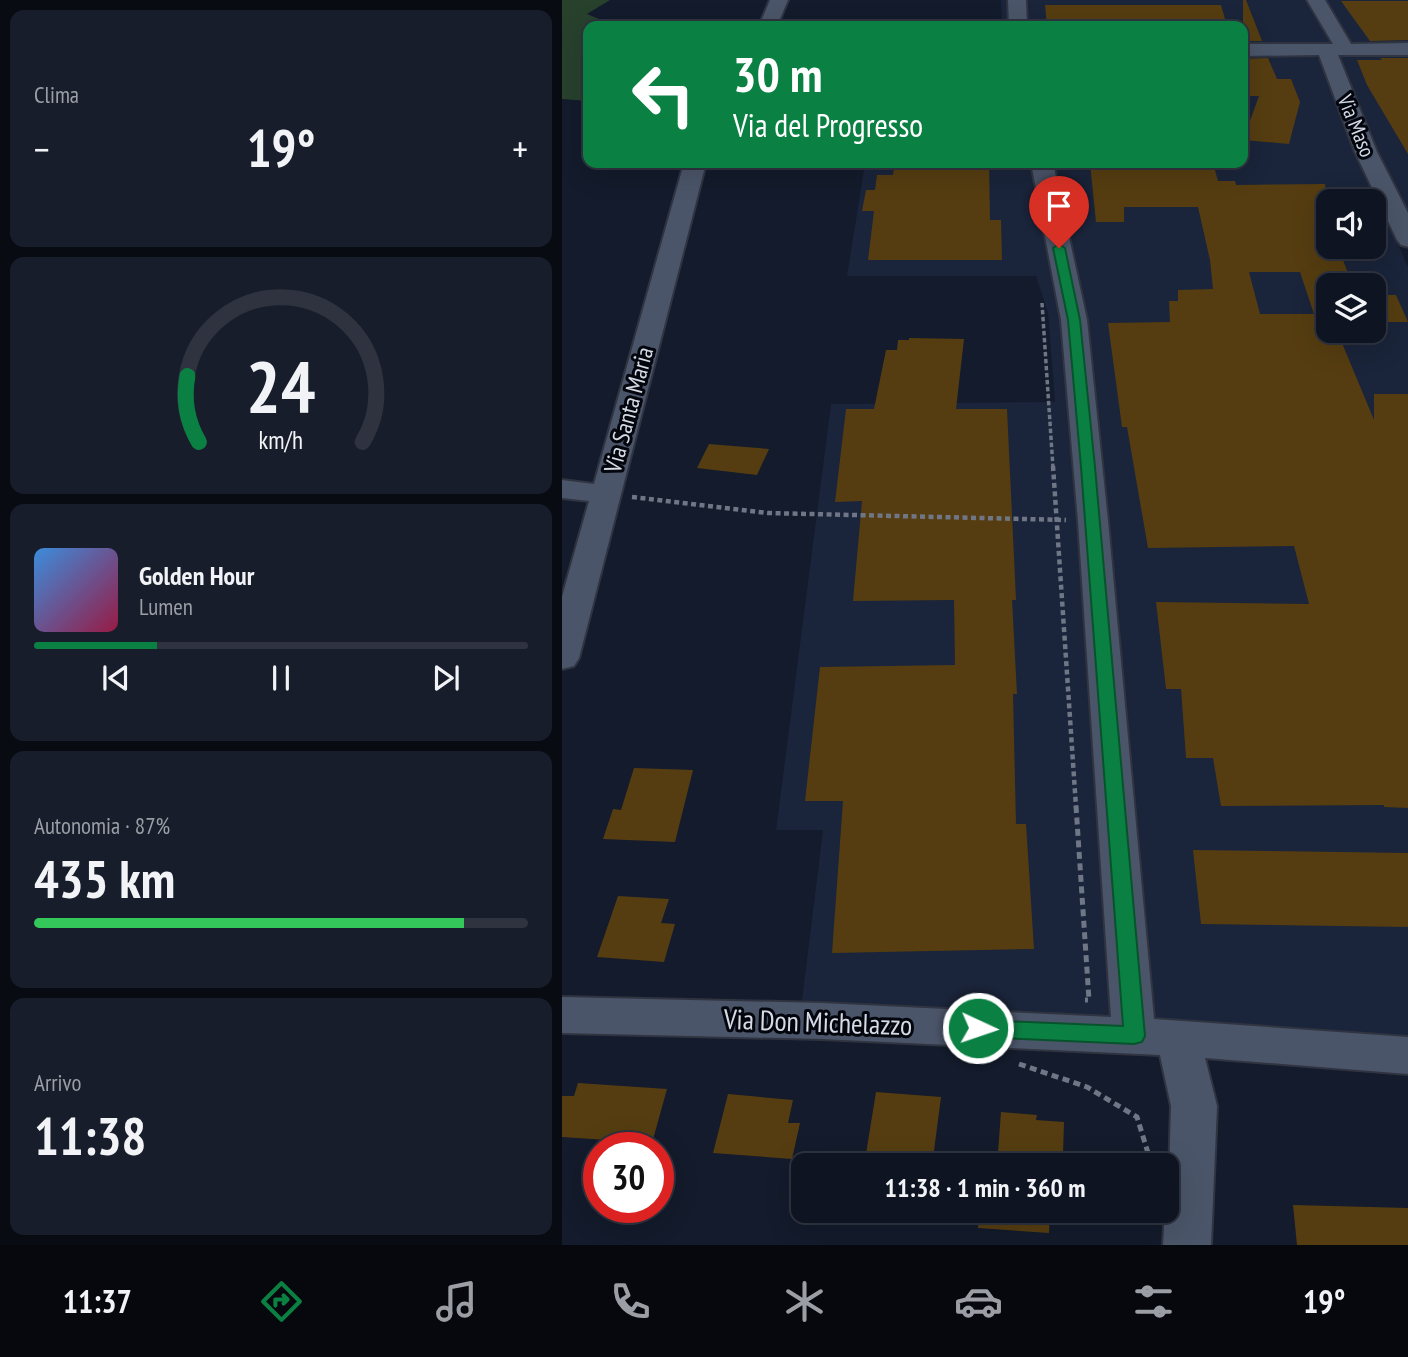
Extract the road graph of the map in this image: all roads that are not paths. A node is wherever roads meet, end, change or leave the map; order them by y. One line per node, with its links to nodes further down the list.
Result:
1 (779, 0): 4 (street)
2 (1017, 0): 5 (street)
3 (1316, 0): 6 (street, Via Maso)
4 (770, 21)
5 (1018, 21)
6 (1335, 49): 7 (street); 8 (street); 11 (street, Via Maso)
7 (1408, 49)
8 (1248, 50)
9 (694, 168): 13 (street, Via Santa Maria)
10 (1043, 168): 16 (street)
11 (1408, 240)
12 (562, 489): 13 (street)
13 (606, 494): 14 (street, Via Santa Maria)
14 (562, 658)
15 (562, 1015): 16 (street, Via Don Michelazzo)
16 (1156, 1037): 17 (street, Via Don Michelazzo); 18 (street)
17 (1408, 1056)
18 (1187, 1245)

